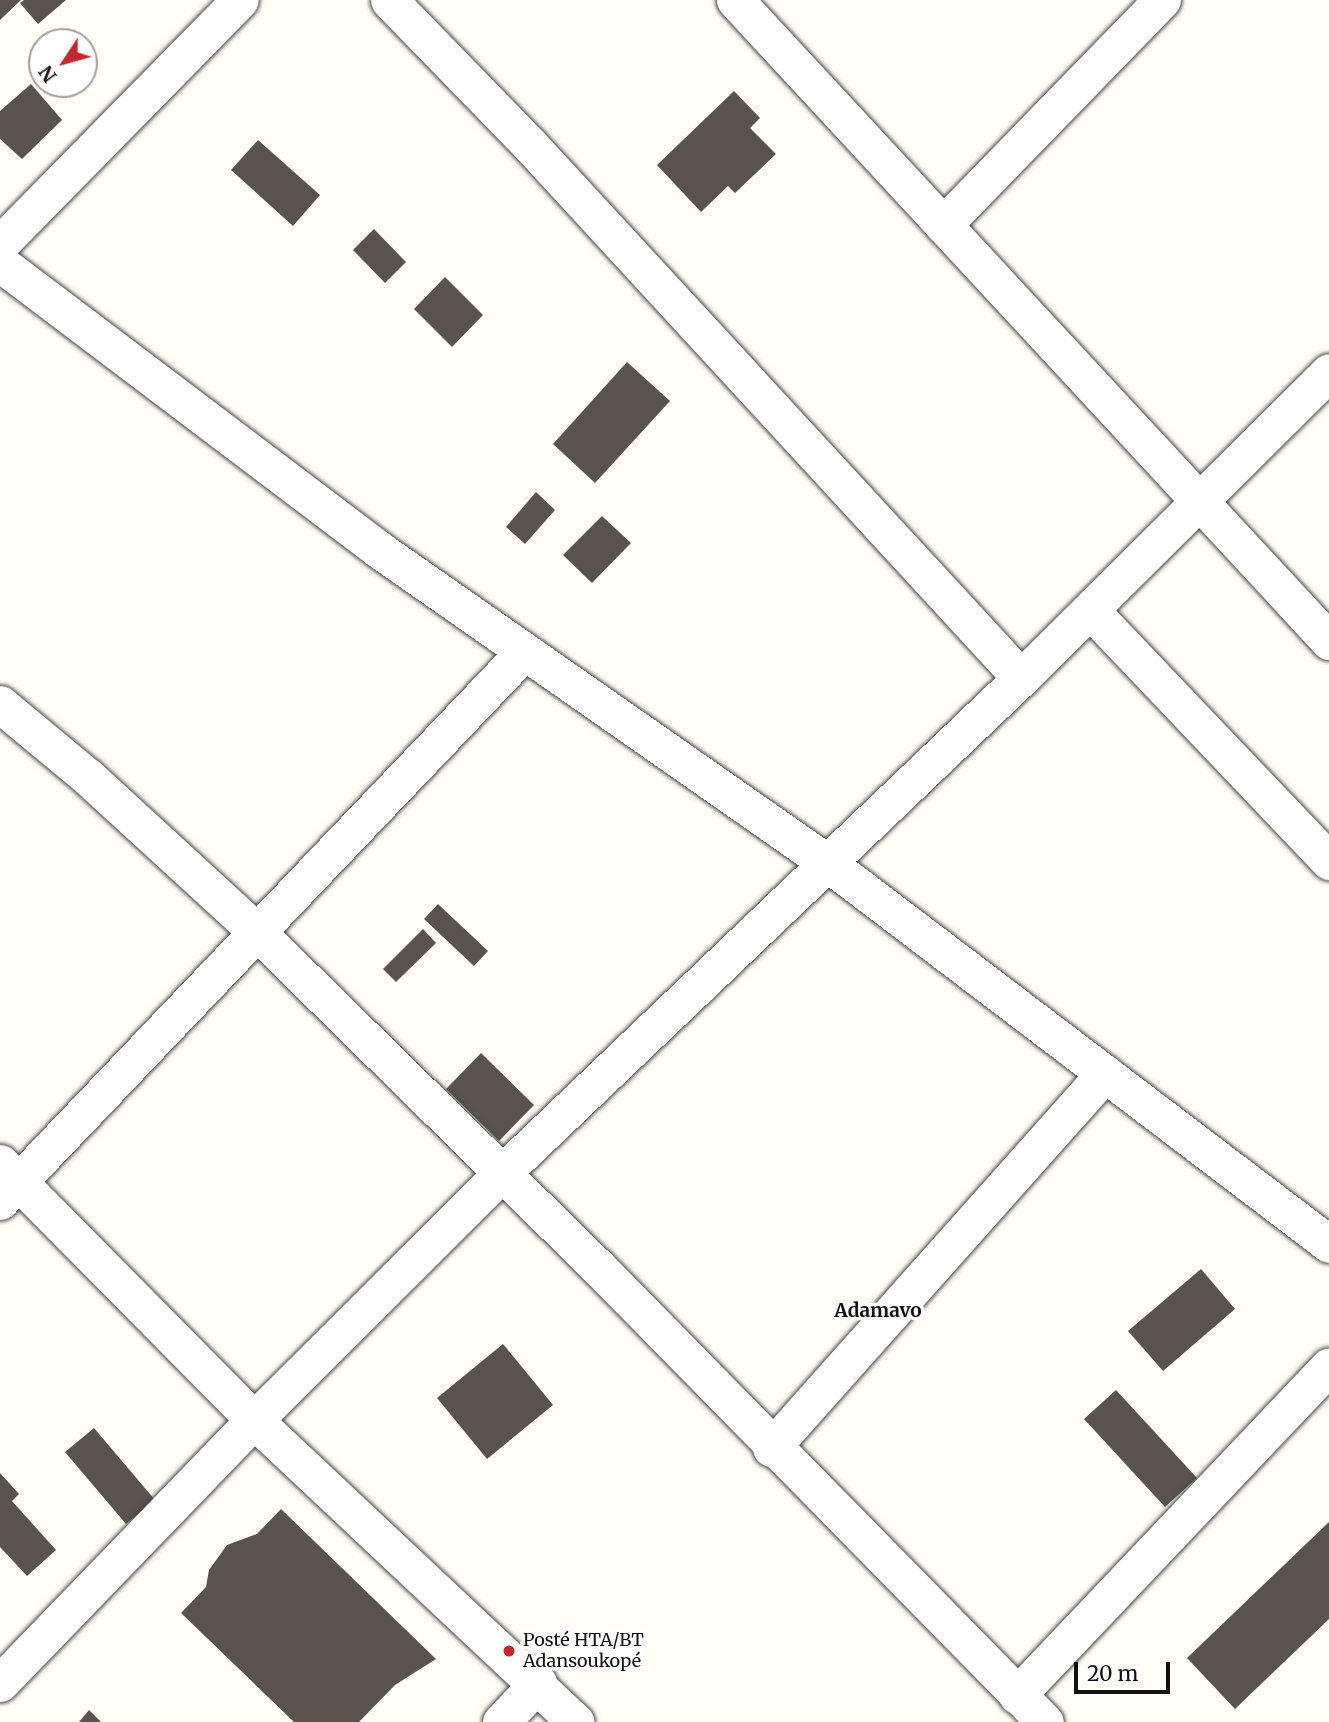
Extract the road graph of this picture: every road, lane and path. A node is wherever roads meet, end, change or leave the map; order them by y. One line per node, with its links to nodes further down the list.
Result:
1 (240, 0): 6 (street)
2 (389, 0): 13 (street)
3 (735, 0): 5 (street)
4 (1162, 0): 5 (street)
5 (943, 225): 9 (street)
6 (0, 244)
7 (0, 263): 12 (street)
8 (1329, 372): 9 (street)
9 (1202, 499): 10 (street); 11 (street)
10 (1090, 610): 13 (street); 15 (street)
11 (1329, 641)
12 (524, 652): 16 (street); 17 (street)
13 (1021, 678): 16 (street)
14 (0, 704): 17 (street)
15 (1329, 861)
16 (829, 864): 18 (street); 19 (street)
17 (256, 931): 19 (street); 20 (street)
18 (1105, 1073): 21 (street); 24 (street)
19 (502, 1173): 23 (street); 24 (street)
20 (6, 1181): 23 (street)
21 (1329, 1244)
22 (1329, 1366): 27 (street)
23 (254, 1420): 25 (street); 26 (street)
24 (771, 1448): 27 (street)
25 (0, 1683)
26 (538, 1683): 28 (street); 29 (street)
27 (1017, 1695): 30 (street)
28 (501, 1722)
29 (576, 1722)
30 (1045, 1722)

